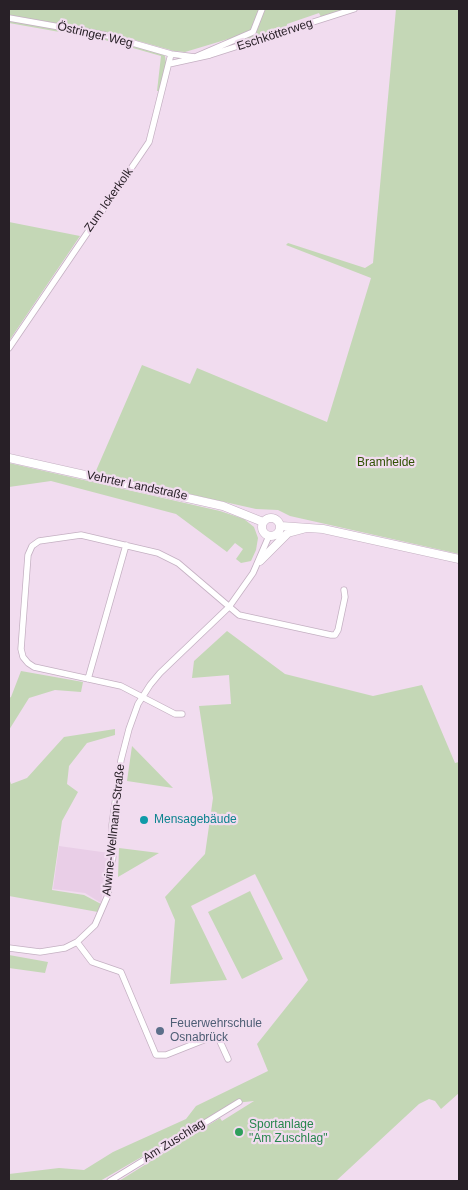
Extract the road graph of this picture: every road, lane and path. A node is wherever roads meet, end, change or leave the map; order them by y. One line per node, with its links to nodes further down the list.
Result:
1 (262, 9): 5 (street)
2 (354, 9): 5 (street, Eschkötterweg)
3 (9, 18): 4 (street, Östringer Weg)
4 (171, 54): 5 (street); 6 (street)
5 (195, 57): 6 (street)
6 (169, 64): 7 (street, Zum Ickerkolk)
7 (9, 348)
8 (9, 458): 9 (main road, Vehrter Landstraße)
9 (263, 522): 10 (main road); 12 (main road)
10 (281, 526): 11 (main road); 12 (main road)
11 (309, 527): 14 (main road); 15 (main road)
12 (269, 536): 15 (street, Alwine-Wellmann-Straße)
13 (126, 545): 17 (street); 18 (street); 18 (street)
14 (459, 559)
15 (260, 561): 17 (street, Alwine-Wellmann-Straße)
16 (344, 590): 17 (street)
17 (229, 607): 19 (street, Alwine-Wellmann-Straße)
18 (88, 678): 19 (street)
19 (142, 697): 20 (street); 21 (street, Alwine-Wellmann-Straße)
20 (182, 714)
21 (77, 942): 22 (street, Alwine-Wellmann-Straße); 23 (street)
22 (9, 948)
23 (228, 1059)
24 (239, 1102): 25 (street, Am Zuschlag)
25 (110, 1181)

